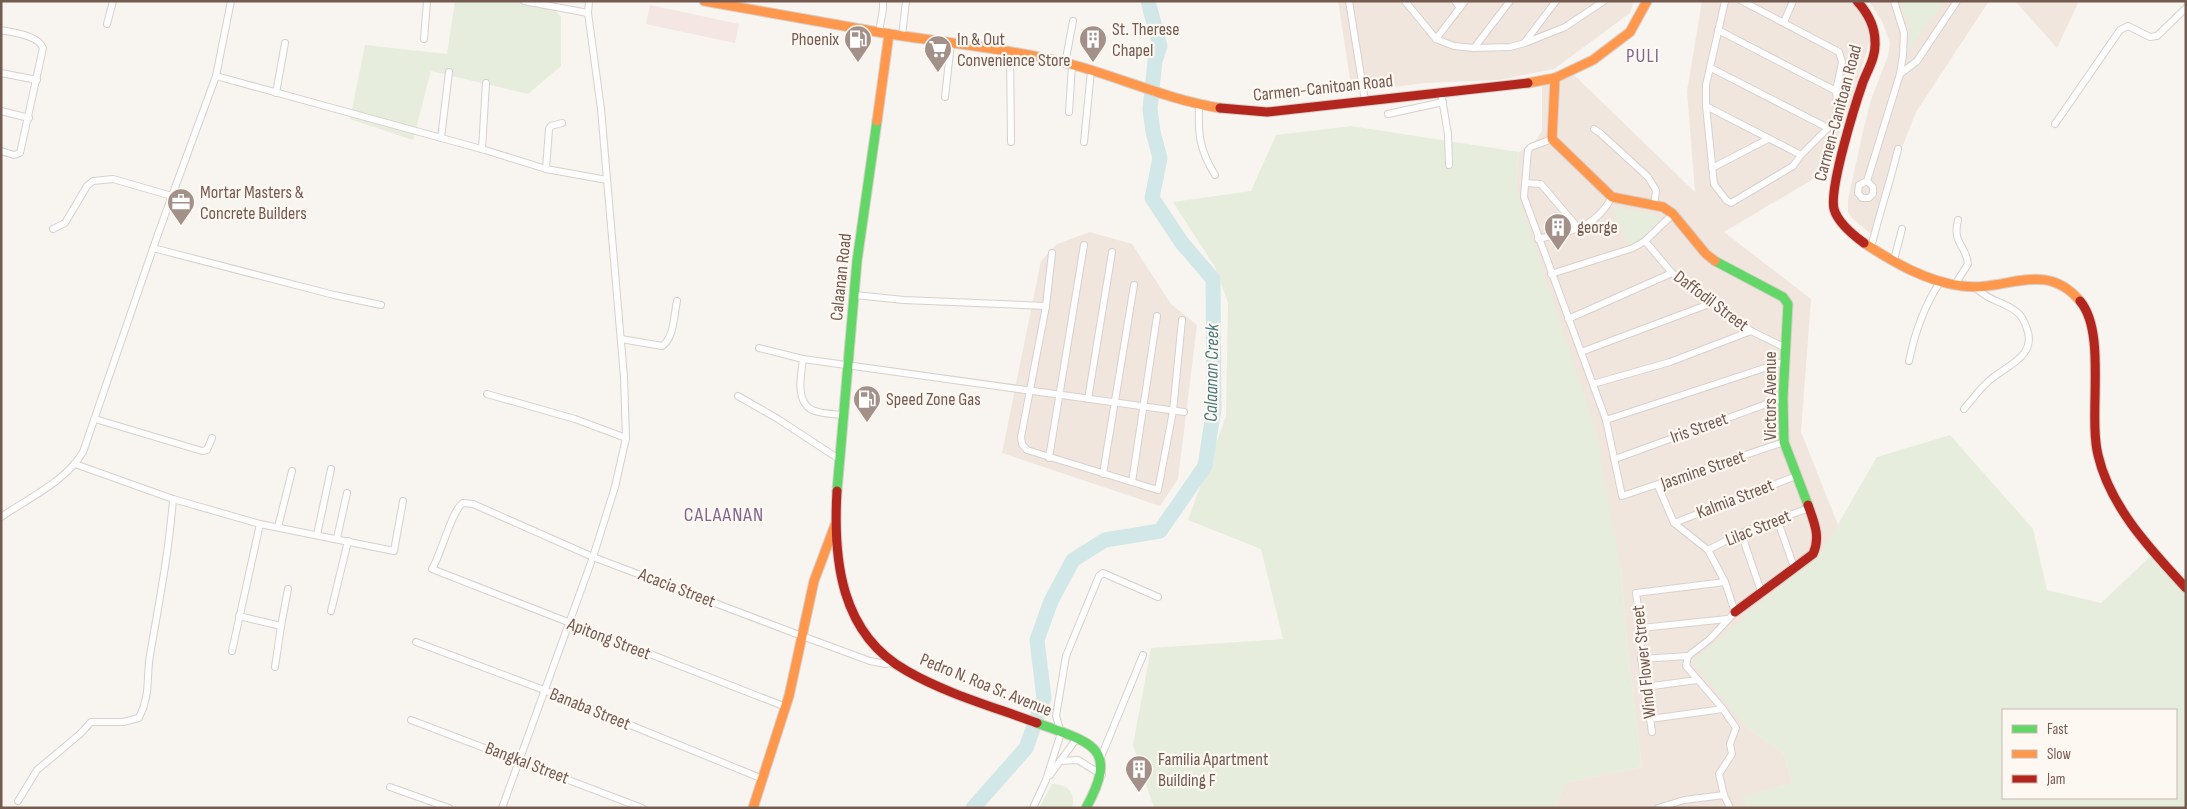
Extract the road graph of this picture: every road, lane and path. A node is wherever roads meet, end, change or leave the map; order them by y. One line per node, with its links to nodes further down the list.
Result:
1 (112, 1): 30 (street)
2 (231, 1): 49 (street)
3 (428, 1): 36 (street)
4 (524, 1): 27 (street)
5 (589, 1): 27 (street)
6 (704, 1): 26 (main road, Carmen-Canitoan Road)
7 (759, 1): 26 (street)
8 (882, 1): 33 (street)
9 (906, 1): 35 (street)
10 (1349, 1): 57 (street)
11 (1405, 1): 37 (street)
12 (1455, 1): 24 (street)
13 (1466, 1): 24 (street)
14 (1510, 1): 41 (street)
15 (1556, 1): 40 (street)
16 (1604, 1): 40 (street)
17 (1648, 1): 50 (main road, Carmen-Canitoan Road)
18 (1725, 1): 32 (street)
19 (1742, 1): 29 (street)
20 (1793, 1): 29 (street)
21 (1857, 1): 97 (main road, Carmen-Canitoan Road)
22 (1894, 1): 48 (street)
23 (1957, 1): 48 (street)
24 (1460, 8): 37 (street)
25 (2186, 8): 66 (street)
26 (758, 11): 33 (main road, Carmen-Canitoan Road)
27 (588, 13): 82 (street)
28 (1073, 20): 43 (street)
29 (1784, 22): 53 (street)
30 (107, 24)
31 (1, 30): 51 (street)
32 (1718, 30): 44 (street); 53 (street)
33 (879, 32): 34 (main road, Carmen-Canitoan Road)
34 (889, 34): 35 (main road, Carmen-Canitoan Road); 107 (main road, Calaanan Road)
35 (902, 36): 39 (main road, Carmen-Canitoan Road)
36 (424, 38)
37 (1436, 39): 41 (street)
38 (285, 43): 54 (street)
39 (950, 43): 42 (main road, Carmen-Canitoan Road); 56 (street)
40 (1525, 43): 41 (street)
41 (1474, 48)
42 (1010, 53): 43 (main road, Carmen-Canitoan Road); 72 (street)
43 (1069, 64): 45 (main road, Carmen-Canitoan Road); 62 (street)
44 (1710, 68): 60 (street); 67 (street)
45 (1091, 71): 59 (main road, Carmen-Canitoan Road); 73 (street)
46 (449, 72): 69 (street)
47 (1, 73): 51 (street)
48 (1900, 74): 83 (street)
49 (216, 76): 54 (street); 85 (street)
50 (1555, 78): 55 (main road, Carmen-Canitoan Road); 70 (main road)
51 (37, 80): 64 (street)
52 (486, 83): 74 (street)
53 (1836, 91): 67 (street)
54 (276, 93): 69 (street)
55 (1441, 93): 57 (main road, Carmen-Canitoan Road); 58 (street)
56 (945, 97)
57 (1365, 101): 59 (main road, Carmen-Canitoan Road)
58 (1443, 102): 63 (street); 78 (street)
59 (1198, 104): 81 (street)
60 (1706, 106): 71 (street); 79 (street)
61 (1, 110): 64 (street)
62 (1069, 112)
63 (1388, 114)
64 (28, 118): 76 (street)
65 (562, 123): 80 (street)
66 (2055, 124)
67 (1828, 128): 77 (street)
68 (1594, 129): 87 (street)
69 (441, 138): 74 (street)
70 (1552, 139): 84 (street); 86 (main road)
71 (1768, 139): 77 (street); 79 (street)
72 (1011, 142)
73 (1084, 142)
74 (482, 149): 80 (street)
75 (1898, 149): 97 (street)
76 (1, 151)
77 (1801, 155): 79 (street)
78 (1449, 165)
79 (1712, 168)
80 (546, 169): 82 (street)
81 (1215, 175)
82 (607, 180): 116 (street)
83 (1867, 181)
84 (1525, 183): 91 (street); 93 (street)
85 (172, 196): 90 (street); 96 (street)
86 (1612, 197): 87 (main road, Victors Avenue); 91 (street)
87 (1654, 206): 88 (main road, Victors Avenue)
88 (1673, 214): 94 (street); 118 (main road, Victors Avenue)
89 (1958, 220): 105 (street)
90 (53, 229)
91 (1579, 229): 93 (street)
92 (1902, 229): 100 (street)
93 (1538, 239): 102 (street)
94 (1645, 241): 101 (street, Daffodil Street); 102 (street)
95 (1084, 245): 127 (street)
96 (153, 248): 110 (street); 137 (street)
97 (1871, 248): 100 (main road, Carmen-Canitoan Road)
98 (1112, 252): 129 (street)
99 (1052, 253): 111 (street)
100 (1894, 260): 103 (main road, Carmen-Canitoan Road)
101 (1672, 273): 109 (street, Daffodil Street); 113 (street)
102 (1551, 274): 113 (street)
103 (1940, 282): 105 (main road, Carmen-Canitoan Road); 121 (street)
104 (1134, 285): 131 (street)
105 (1954, 286): 106 (main road, Carmen-Canitoan Road)
106 (1975, 287): 133 (street); 171 (main road, Carmen-Canitoan Road)
107 (855, 295): 111 (street); 123 (main road, Calaanan Road)
108 (677, 301): 116 (street)
109 (1712, 303): 115 (street, Daffodil Street); 119 (street)
110 (381, 305)
111 (1046, 306): 125 (street)
112 (1157, 316): 132 (street)
113 (1568, 319): 119 (street)
114 (1182, 320): 134 (street)
115 (1750, 331): 118 (street, Daffodil Street); 124 (street)
116 (621, 339): 140 (street)
117 (759, 348): 120 (street)
118 (1786, 348): 122 (main road, Victors Avenue)
119 (1581, 352): 124 (street)
120 (803, 359): 123 (street); 136 (street)
121 (1909, 360)
122 (1786, 361): 130 (main road, Victors Avenue); 138 (street)
123 (848, 366): 125 (street); 136 (main road, Calaanan Road)
124 (1593, 384): 138 (street)
125 (1030, 391): 127 (street); 142 (street)
126 (487, 394): 140 (street)
127 (1059, 395): 129 (street); 142 (street)
128 (738, 396): 143 (street)
129 (1088, 398): 131 (street)
130 (1784, 398): 141 (main road, Victors Avenue); 144 (street, Iris Street)
131 (1116, 403): 132 (street); 148 (street)
132 (1145, 407): 134 (street); 150 (street)
133 (1964, 409)
134 (1172, 411): 135 (street); 150 (street)
135 (1184, 412)
136 (843, 415): 143 (main road, Calaanan Road)
137 (95, 419): 139 (street); 145 (street)
138 (1606, 420): 144 (street)
139 (212, 438)
140 (626, 438): 167 (street)
141 (1784, 442): 149 (main road, Victors Avenue); 151 (street, Jasmine Street)
142 (1049, 458): 148 (street)
143 (839, 459): 160 (main road, Calaanan Road)
144 (1615, 459): 151 (street, Jasmine Street)
145 (75, 464): 153 (street); 156 (street)
146 (331, 469): 163 (street)
147 (292, 471): 161 (street)
148 (1103, 474): 150 (street)
149 (1796, 476): 155 (main road, Victors Avenue); 158 (street, Kalmia Street)
150 (1132, 482)
151 (1658, 486): 158 (street)
152 (347, 493): 164 (street)
153 (174, 499): 159 (street); 208 (street)
154 (403, 501): 165 (street)
155 (1809, 508): 157 (street, Lilac Street); 168 (main road, Victors Avenue)
156 (1, 517)
157 (1777, 520): 162 (street, Lilac Street); 168 (street)
158 (1674, 523): 166 (street)
159 (260, 524): 161 (street); 177 (street)
160 (835, 525): 182 (main road); 188 (main road, Pedro N. Roa Sr. Avenue)
161 (278, 527): 163 (street)
162 (1741, 533): 166 (street, Lilac Street); 173 (street)
163 (317, 535): 164 (street)
164 (337, 538): 165 (street)
165 (348, 541): 175 (street)
166 (1708, 550): 170 (street)
167 (593, 556): 169 (street, Acacia Street); 179 (street); 182 (street, Acacia Street)
168 (1794, 567): 173 (main road, Victors Avenue)
169 (432, 569): 179 (street, Apitong Street)
170 (1725, 582): 176 (street); 181 (street, Wind Flower Street)
171 (2186, 588)
172 (288, 589): 180 (street)
173 (1761, 591): 176 (main road, Victors Avenue)
174 (1158, 597): 198 (street)
175 (331, 611)
176 (1735, 612): 178 (street, Victors Avenue)
177 (239, 616): 180 (street); 184 (street)
178 (1727, 619): 181 (street); 186 (street, Victors Avenue)
179 (568, 624): 192 (street); 193 (street, Apitong Street)
180 (281, 626): 189 (street)
181 (1641, 628): 187 (street, Wind Flower Street)
182 (802, 636): 188 (street, Acacia Street); 193 (main road)
183 (416, 642): 192 (street, Banaba Street)
184 (232, 651)
185 (1143, 655): 200 (street)
186 (1688, 656): 187 (street); 190 (street)
187 (1642, 660): 191 (street, Wind Flower Street)
188 (894, 663): 198 (main road, Pedro N. Roa Sr. Avenue)
189 (275, 667)
190 (1697, 680): 191 (street); 194 (street)
191 (1646, 687): 195 (street, Wind Flower Street)
192 (544, 690): 201 (street); 204 (street, Banaba Street)
193 (786, 707): 204 (main road)
194 (1723, 710): 195 (street); 207 (street)
195 (1650, 719): 197 (street, Wind Flower Street)
196 (411, 720): 201 (street, Bangkal Street)
197 (1652, 732)
198 (1061, 733): 199 (main road, Pedro N. Roa Sr. Avenue); 205 (street)
199 (1077, 738): 200 (main road, Pedro N. Roa Sr. Avenue); 202 (street)
200 (1101, 757): 203 (main road)
201 (519, 759): 210 (street); 211 (street, Bangkal Street)
202 (1060, 761): 203 (street); 205 (street)
203 (1102, 774): 214 (main road)
204 (763, 779): 212 (main road)
205 (1046, 780): 213 (street)
206 (390, 787): 209 (street)
207 (1724, 795): 215 (street); 216 (street)
208 (18, 801)
209 (449, 808)
210 (502, 808)
211 (642, 808)
212 (753, 808)
213 (1033, 808)
214 (1086, 808)
215 (1658, 808)
216 (1730, 808)

